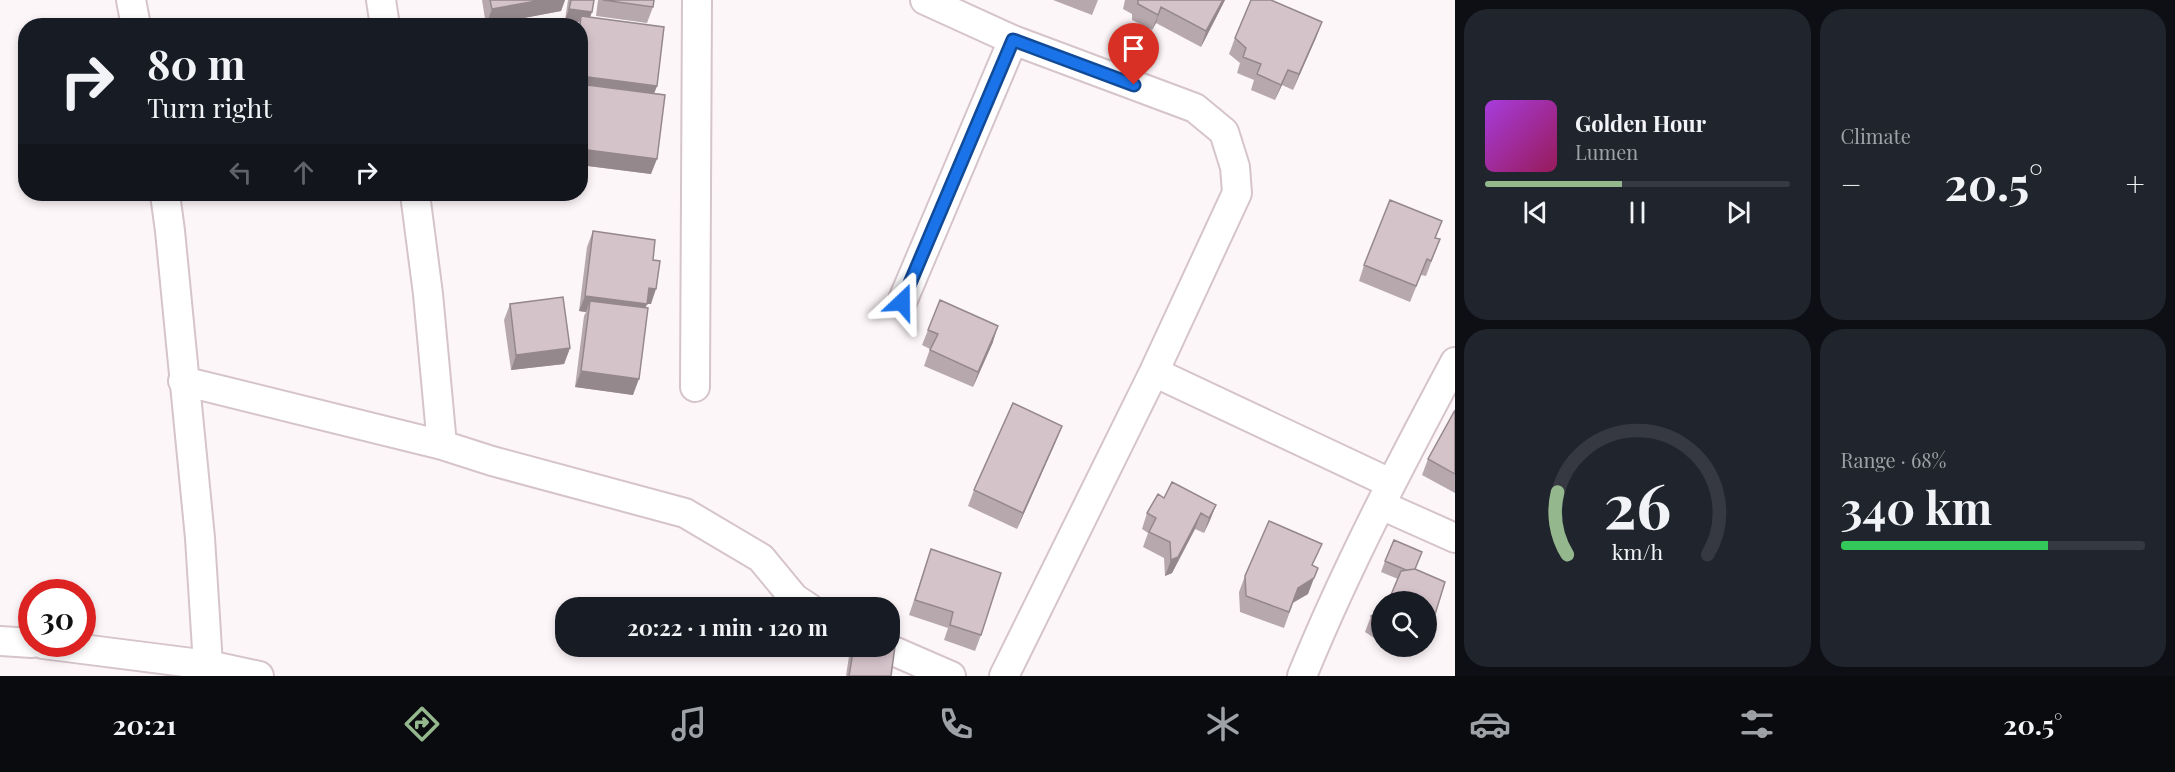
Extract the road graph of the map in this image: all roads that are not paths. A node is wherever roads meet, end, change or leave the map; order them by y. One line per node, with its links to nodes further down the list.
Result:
1 (131, 0): 5 (street)
2 (381, 0): 6 (street)
3 (697, 0): 14 (street)
4 (925, 0): 7 (street)
5 (134, 18)
6 (384, 18)
7 (1013, 40): 10 (street); 12 (street)
8 (166, 201): 13 (street)
9 (416, 201): 15 (street)
10 (902, 302)
11 (1455, 362): 16 (street)
12 (1154, 372): 16 (street); 26 (street)
13 (183, 381): 15 (street); 23 (street)
14 (695, 387)
15 (441, 445): 18 (street)
16 (1386, 494): 17 (street); 27 (street)
17 (1455, 538)
18 (793, 597)
19 (0, 640): 20 (street)
20 (18, 642)
21 (96, 651): 23 (street)
22 (900, 654): 25 (street)
23 (208, 665): 24 (street)
24 (259, 676)
25 (951, 676)
26 (1004, 676)
27 (1302, 676)

